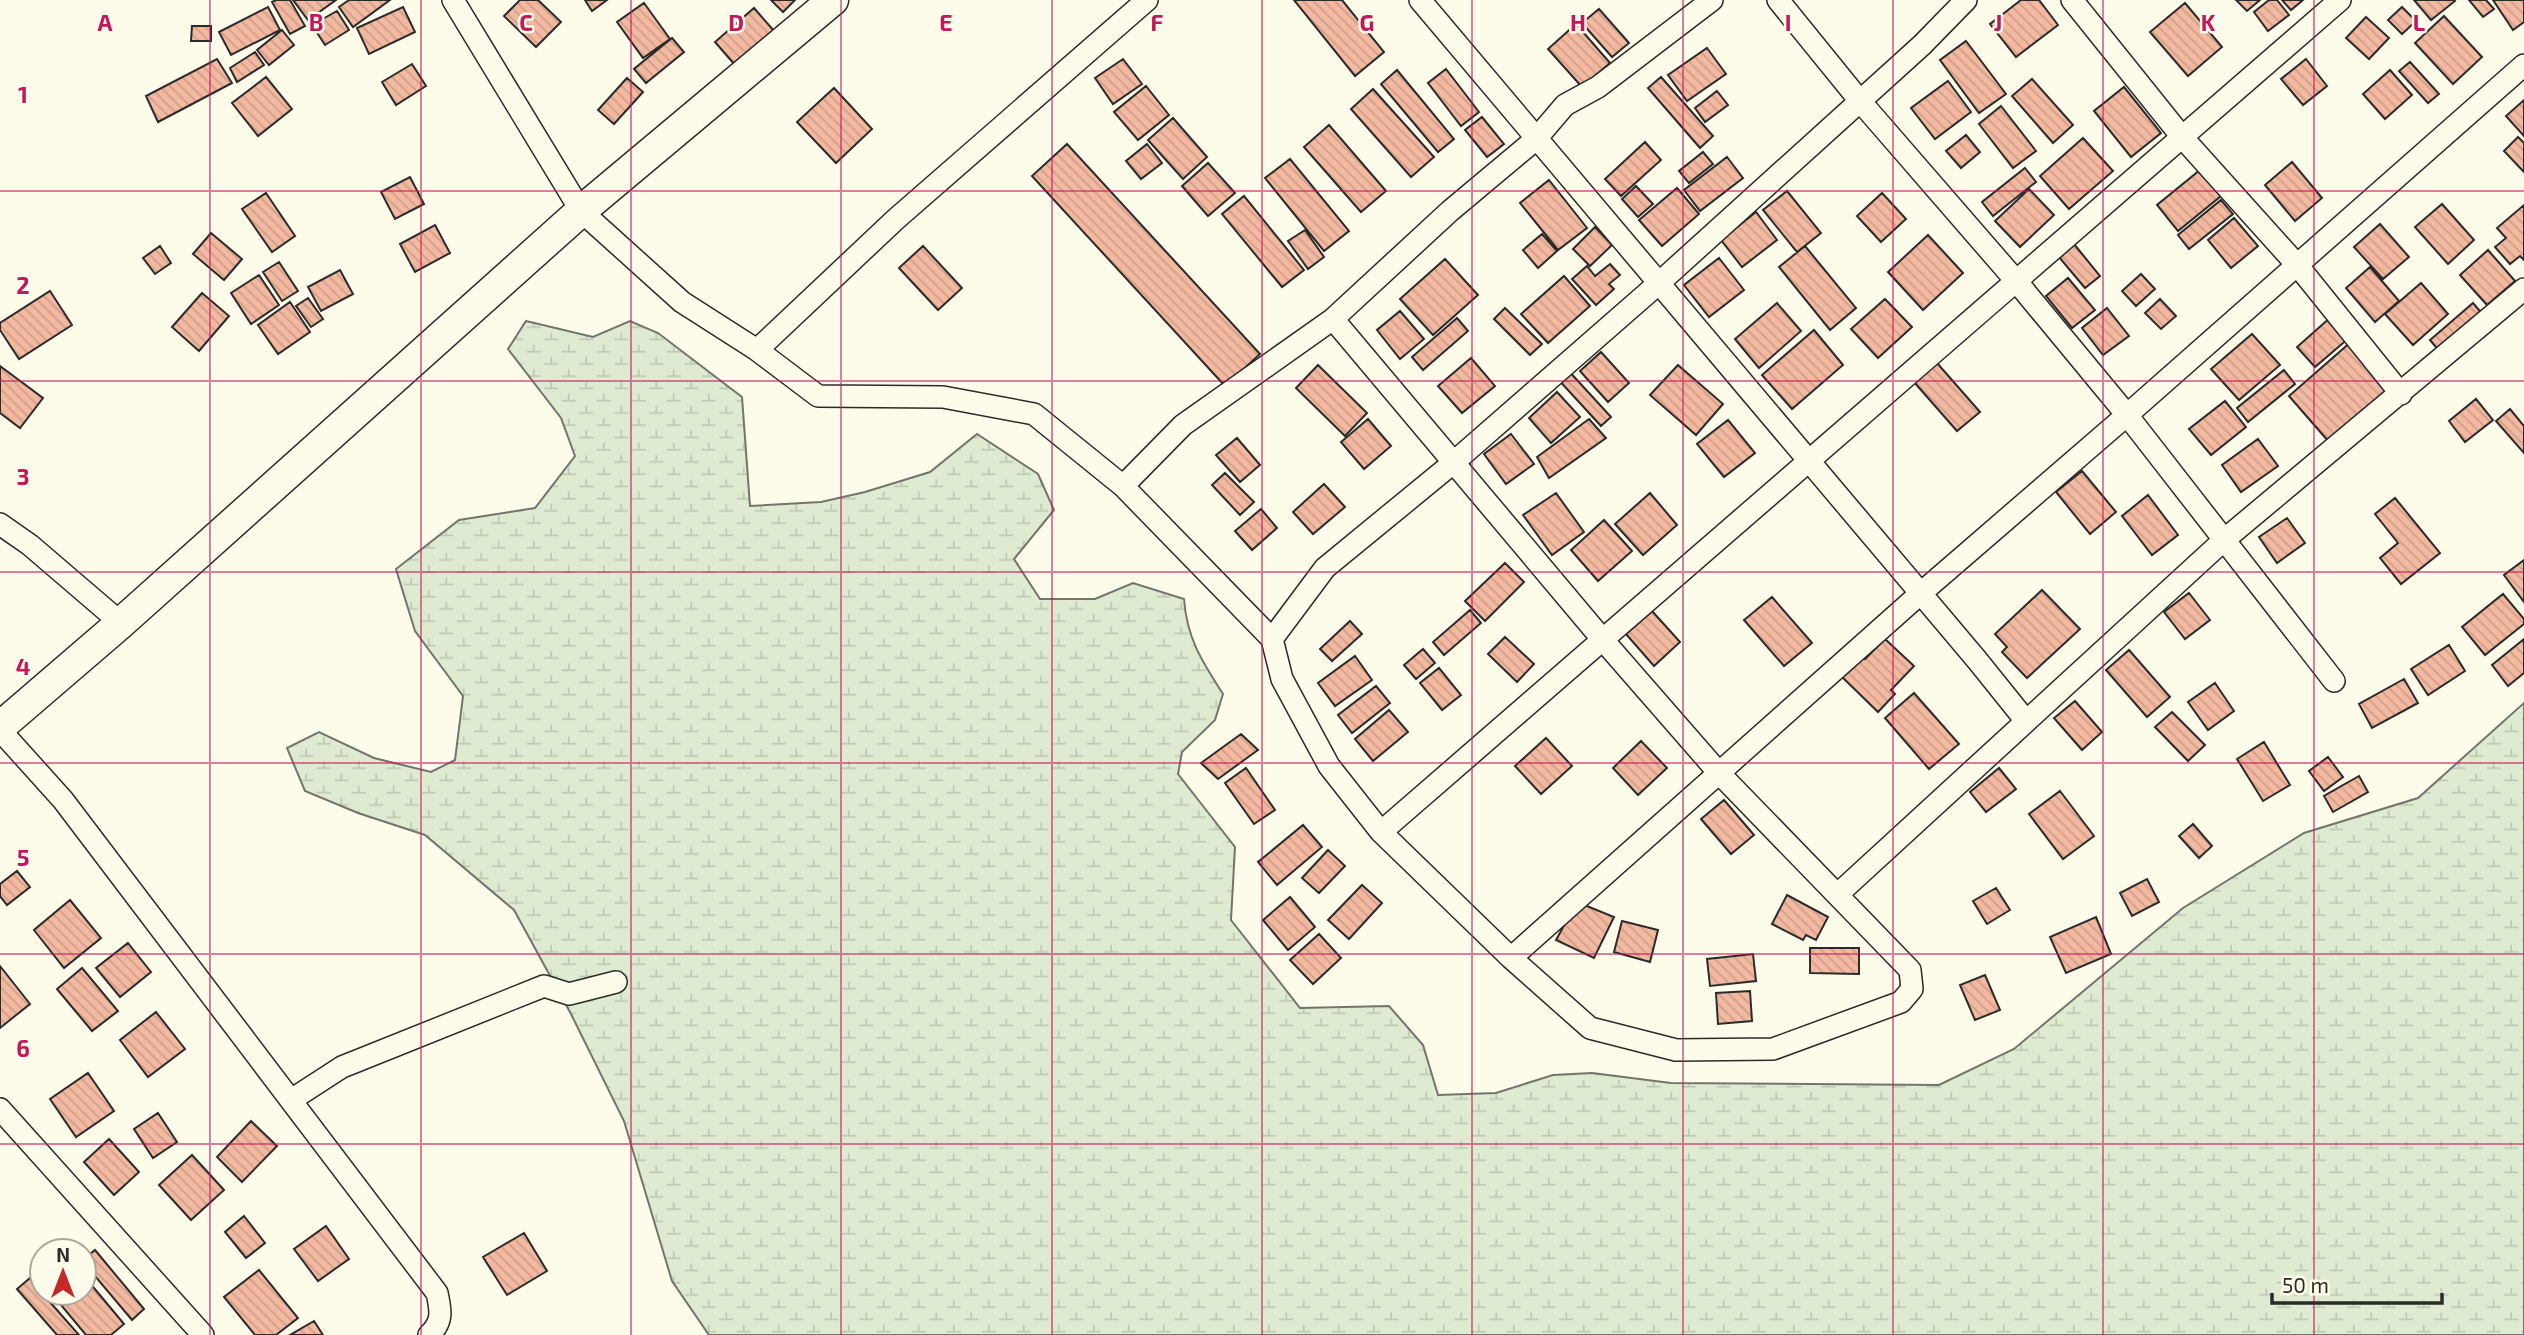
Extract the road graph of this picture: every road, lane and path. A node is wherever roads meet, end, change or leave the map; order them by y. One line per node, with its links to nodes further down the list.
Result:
1 (453, 0): 14 (street)
2 (833, 0): 14 (main road)
3 (1147, 0): 20 (street)
4 (1420, 0): 13 (street)
5 (1712, 0): 13 (street)
6 (1778, 0): 11 (street)
7 (1966, 0): 11 (street)
8 (2072, 0): 12 (street)
9 (2340, 0): 12 (street)
10 (2524, 65): 15 (street)
11 (1860, 101): 16 (street); 17 (street)
12 (2182, 137): 15 (street); 16 (street)
13 (1536, 139): 17 (street); 19 (street)
14 (582, 211): 20 (street); 29 (main road)
15 (2298, 265): 21 (street); 22 (street)
16 (2017, 282): 22 (street); 23 (street)
17 (1659, 283): 23 (street); 24 (street)
18 (2524, 289): 21 (street)
19 (1333, 319): 24 (street); 25 (street)
20 (757, 350): 25 (street)
21 (2401, 394): 27 (street)
22 (2127, 415): 27 (street); 28 (street)
23 (1810, 461): 28 (street); 31 (street)
24 (1453, 463): 30 (street); 31 (street)
25 (1123, 486): 30 (street)
26 (0, 524): 29 (street)
27 (2224, 540): 32 (street); 33 (street)
28 (1921, 593): 33 (street); 35 (street)
29 (121, 623): 34 (main road)
30 (1272, 639): 36 (street)
31 (1603, 640): 35 (street); 36 (street)
32 (2334, 681)
33 (2026, 721): 37 (street)
34 (0, 728): 40 (street)
35 (1719, 773): 37 (street); 38 (street)
36 (1381, 832): 38 (street)
37 (1838, 894): 38 (street)
38 (1511, 958)
39 (615, 982): 40 (street)
40 (291, 1100): 43 (street)
41 (0, 1109): 42 (street)
42 (202, 1335)
43 (429, 1335)

